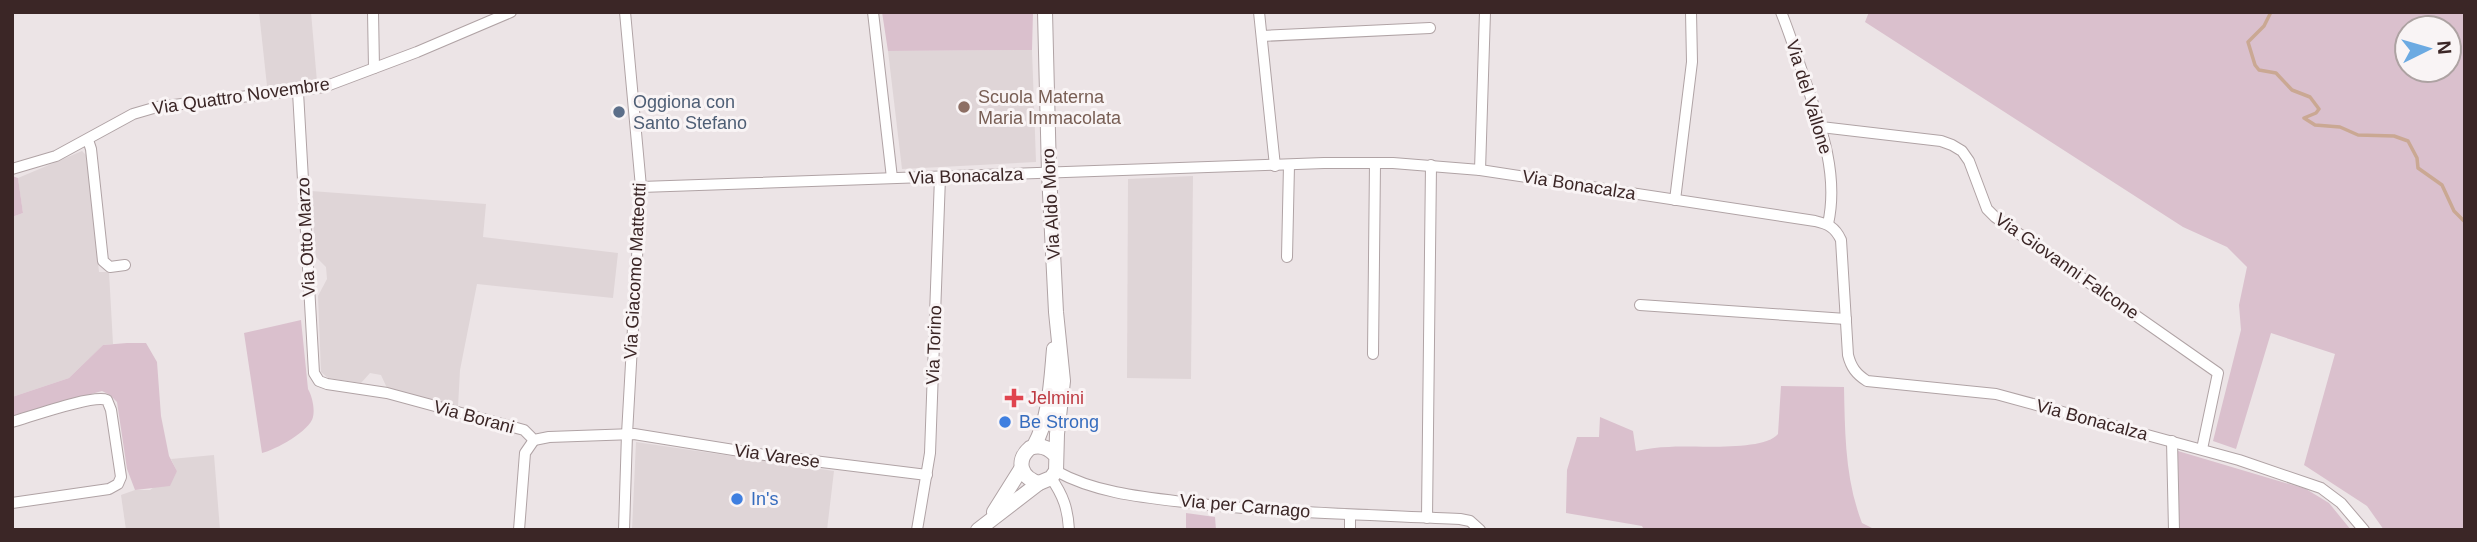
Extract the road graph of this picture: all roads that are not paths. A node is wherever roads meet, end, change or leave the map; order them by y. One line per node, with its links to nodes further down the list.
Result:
1 (373, 12): 12 (street)
2 (511, 12): 12 (street, Via Quattro Novembre)
3 (626, 12): 25 (street, Via Giacomo Matteotti)
4 (873, 12): 24 (street)
5 (1045, 12): 22 (street, Via Aldo Moro)
6 (1259, 12): 11 (street)
7 (1485, 12): 21 (street)
8 (1691, 12): 26 (street)
9 (1781, 12): 14 (street, Via del Vallone)
10 (1430, 28): 11 (street)
11 (1262, 36): 19 (street)
12 (374, 68): 13 (street, Via Quattro Novembre)
13 (298, 92): 15 (street, Via Quattro Novembre); 34 (street, Via Otto Marzo)
14 (1821, 127): 27 (street, Via del Vallone); 40 (street, Via Giovanni Falcone)
15 (88, 140): 20 (street, Via Quattro Novembre); 29 (street)
16 (1375, 163): 17 (street, Via Bonacalza); 18 (street, Via Bonacalza); 33 (street)
17 (1289, 165): 19 (street, Via Bonacalza); 28 (street)
18 (1431, 165): 21 (street, Via Bonacalza); 48 (street)
19 (1275, 166): 22 (street, Via Bonacalza)
20 (12, 169)
21 (1480, 170): 26 (street, Via Bonacalza)
22 (1049, 173): 23 (street, Via Bonacalza); 31 (street, Via Aldo Moro)
23 (940, 177): 24 (street, Via Bonacalza); 43 (street, Via Torino)
24 (892, 178): 25 (street, Via Bonacalza)
25 (641, 187): 36 (street, Via Giacomo Matteotti)
26 (1675, 200): 27 (street, Via Bonacalza)
27 (1828, 224): 32 (street, Via Bonacalza)
28 (1287, 257)
29 (125, 265)
30 (1640, 305): 32 (street)
31 (1056, 312): 39 (street, Via Aldo Moro); 41 (street, Via Aldo Moro)
32 (1846, 319): 38 (street, Via Bonacalza)
33 (1373, 354)
34 (319, 381): 37 (street, Via Borani)
35 (12, 422): 45 (street)
36 (627, 434): 37 (street, Via Borani); 43 (street, Via Varese); 52 (street, Via Giacomo Matteotti)
37 (534, 440): 51 (street)
38 (2172, 441): 40 (street, Via Bonacalza); 57 (street)
39 (1034, 446): 41 (street); 42 (street)
40 (2202, 449): 58 (street, Via Bonacalza)
41 (1055, 456): 44 (street)
42 (1021, 469): 44 (street); 49 (street)
43 (928, 475): 46 (street, Via Torino)
44 (1049, 477): 47 (street, Via per Carnago); 49 (street); 55 (street)
45 (12, 503)
46 (921, 512): 53 (street, Via Torino); 54 (street, Via Torino)
47 (1350, 515): 48 (street, Via per Carnago); 56 (street)
48 (1427, 517): 50 (street, Via per Carnago)
49 (984, 525)
50 (1480, 528)
51 (519, 530)
52 (624, 530)
53 (917, 530)
54 (927, 530)
55 (1069, 530)
56 (1350, 530)
57 (2174, 530)
58 (2364, 530)

